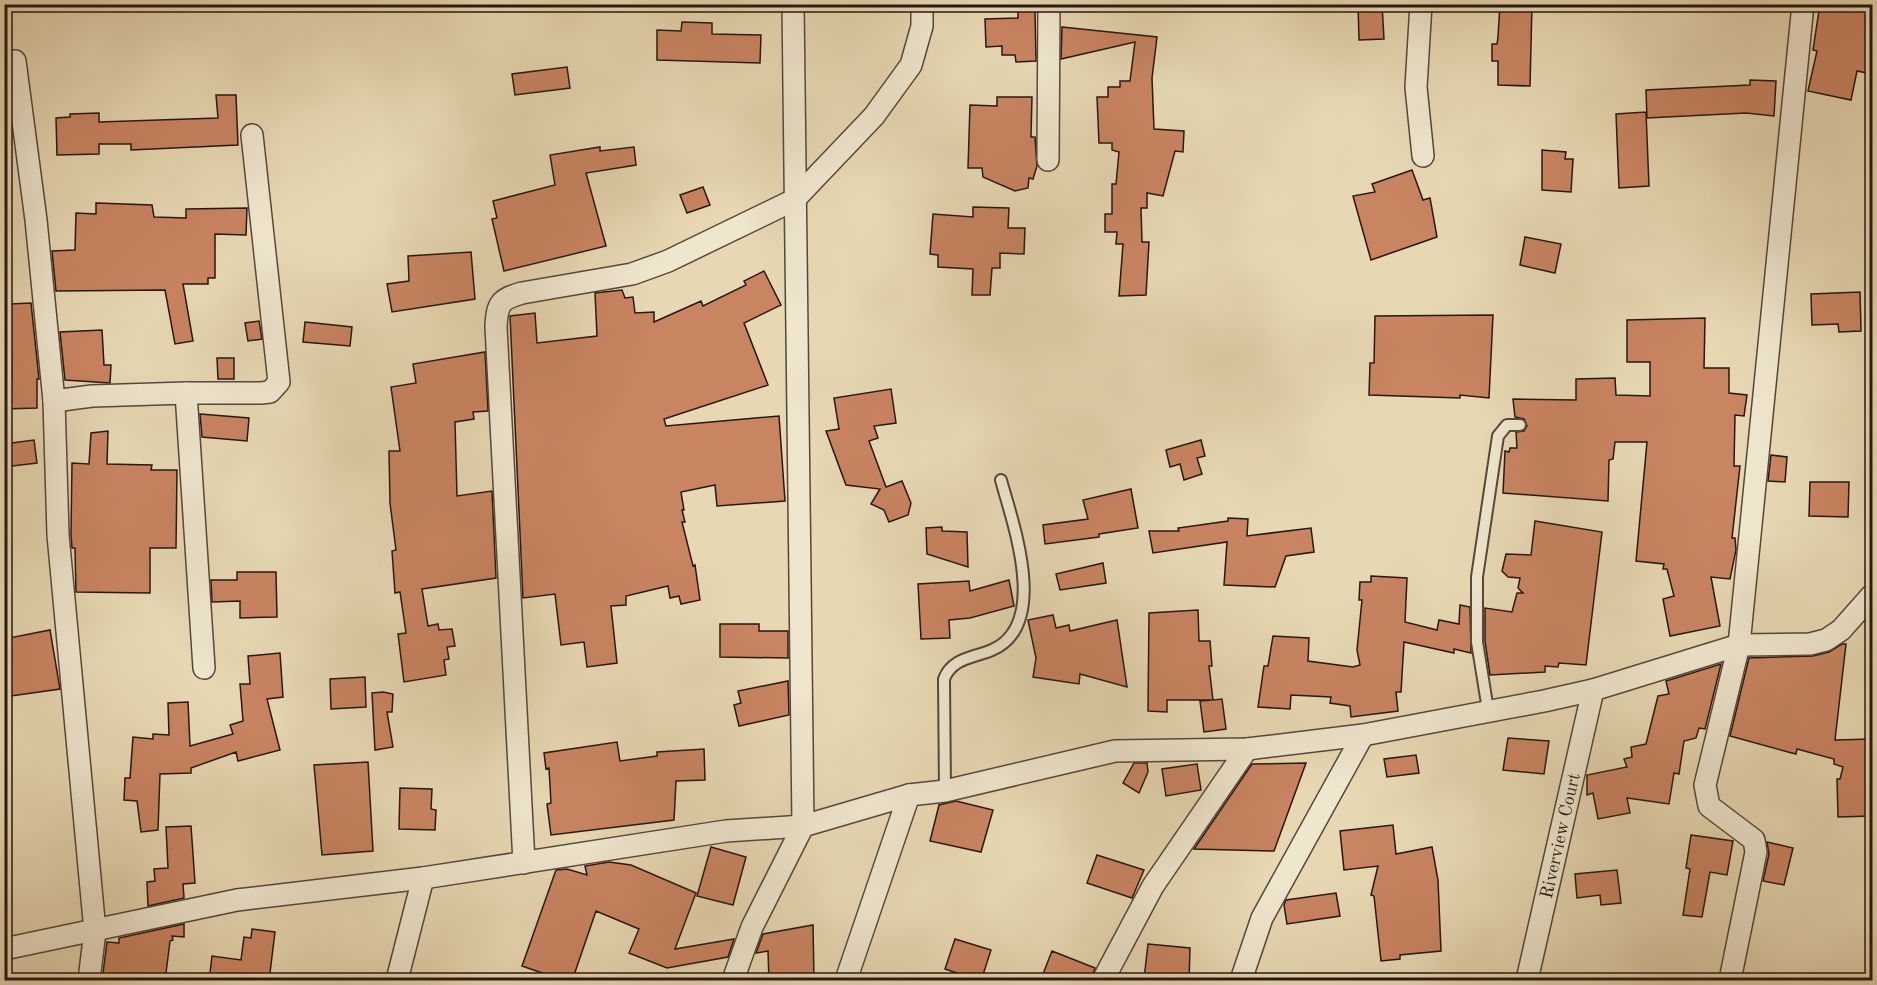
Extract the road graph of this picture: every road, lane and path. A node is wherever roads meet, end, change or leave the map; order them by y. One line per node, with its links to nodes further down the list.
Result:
1 (793, 4): 10 (street)
2 (922, 4): 10 (street)
3 (1049, 4): 9 (street)
4 (1421, 4): 8 (street)
5 (1803, 4): 16 (street)
6 (15, 61): 12 (street)
7 (252, 135): 11 (street)
8 (1423, 156)
9 (1048, 160)
10 (794, 200): 24 (street); 25 (street)
11 (186, 393): 12 (street); 17 (street)
12 (54, 401): 27 (street)
13 (1520, 425): 19 (lane)
14 (1001, 480): 22 (lane)
15 (1872, 595): 16 (street)
16 (1739, 645): 18 (street); 36 (street)
17 (204, 668)
18 (1593, 690): 19 (street); 35 (street, Riverview Court)
19 (1488, 710): 20 (street)
20 (1363, 735): 21 (street); 34 (street)
21 (1247, 749): 22 (street); 33 (street)
22 (945, 791): 23 (street)
23 (909, 795): 24 (street); 32 (street)
24 (803, 826): 25 (street); 31 (street)
25 (524, 863): 26 (street)
26 (423, 878): 27 (street); 30 (street)
27 (95, 931): 28 (street); 29 (street)
28 (4, 949)
29 (89, 981)
30 (397, 981)
31 (733, 981)
32 (846, 981)
33 (1103, 981)
34 (1241, 981)
35 (1527, 981)
36 (1730, 981)

